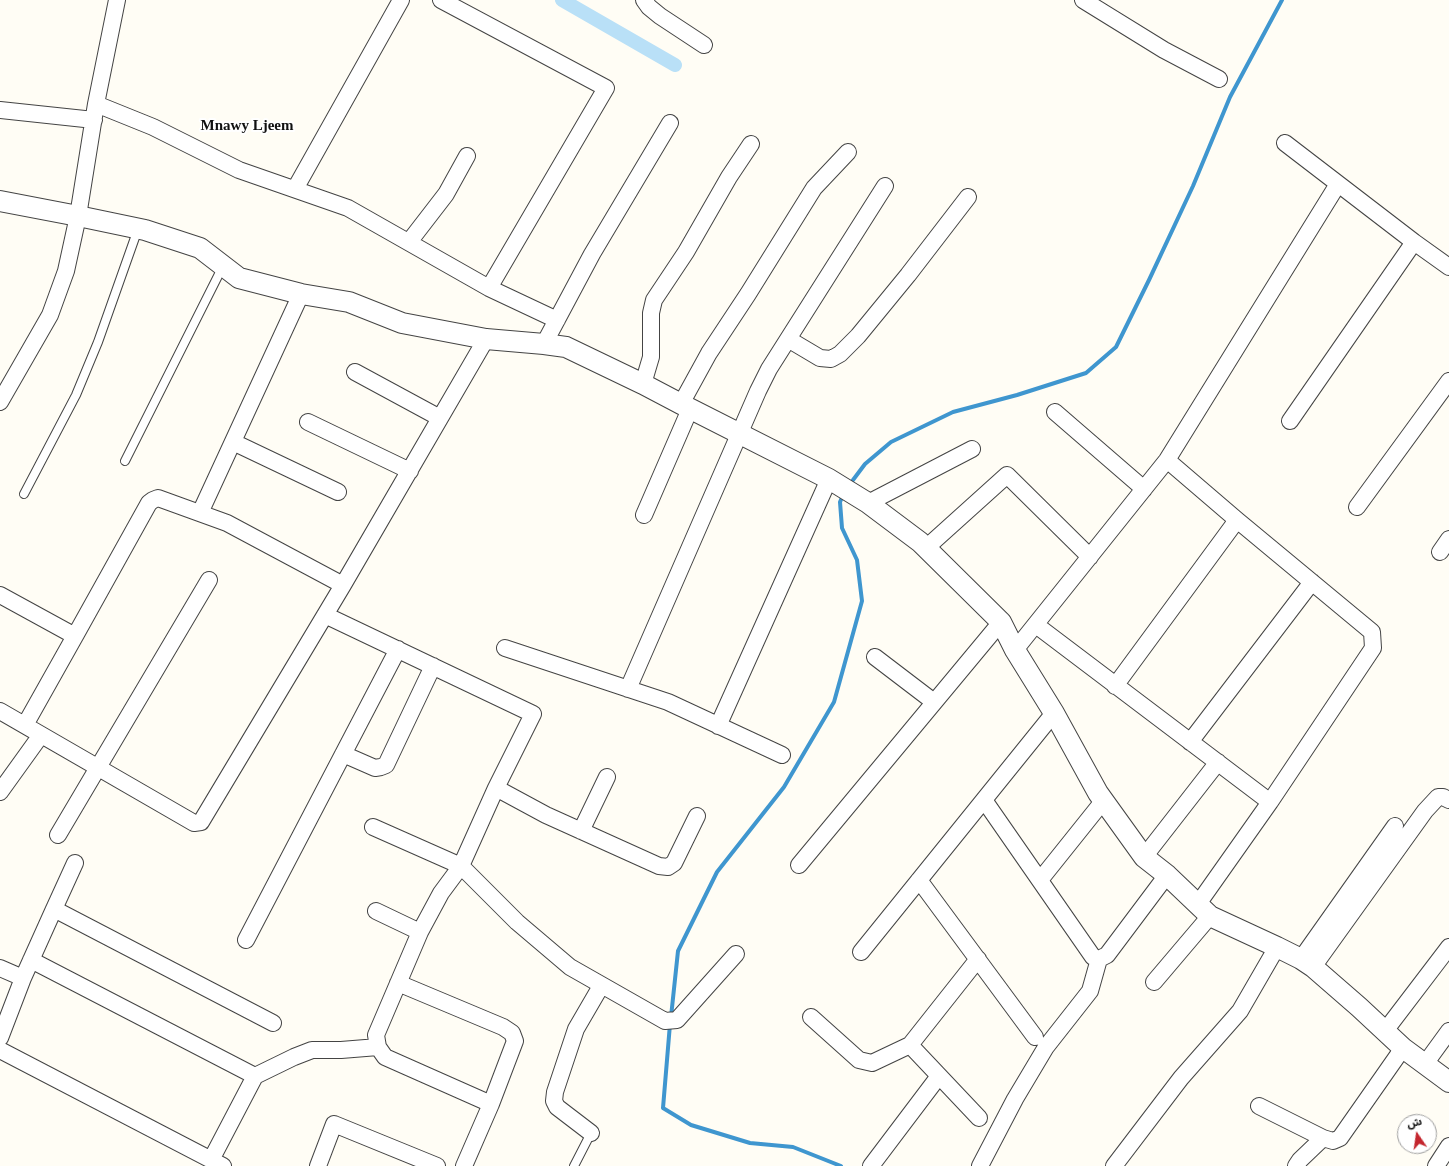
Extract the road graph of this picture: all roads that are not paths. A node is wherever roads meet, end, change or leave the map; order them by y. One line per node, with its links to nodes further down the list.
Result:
1 (117, 0): 8 (street)
2 (401, 0): 18 (street)
3 (441, 0): 27 (street)
4 (644, 0): 6 (street)
5 (1083, 0): 7 (street)
6 (704, 45)
7 (1220, 79)
8 (96, 104): 10 (street); 18 (street)
9 (0, 110): 10 (street)
10 (94, 120): 21 (street)
11 (670, 123): 29 (street)
12 (1285, 143): 16 (street)
13 (751, 144): 35 (street)
14 (848, 152): 37 (street)
15 (467, 156): 23 (street)
16 (1338, 184): 24 (street); 45 (street)
17 (885, 186): 31 (street)
18 (295, 189): 23 (street)
19 (968, 197): 31 (street)
20 (0, 201): 21 (street)
21 (78, 216): 22 (street); 36 (street)
22 (138, 229): 25 (street); 51 (lane)
23 (409, 242): 27 (street)
24 (1414, 242): 26 (street); 40 (street)
25 (223, 266): 28 (street); 46 (lane)
26 (1449, 267)
27 (489, 288): 29 (street)
28 (301, 294): 30 (street); 43 (street)
29 (557, 320): 32 (street)
30 (486, 339): 32 (street); 39 (street)
31 (788, 339): 42 (street)
32 (544, 344): 35 (street)
33 (355, 372): 39 (street)
34 (1449, 381): 53 (street)
35 (643, 384): 37 (street)
36 (0, 402)
37 (686, 407): 42 (street); 55 (street)
38 (1055, 412): 49 (street)
39 (440, 418): 47 (street)
40 (1290, 421)
41 (308, 422): 47 (street)
42 (740, 434): 48 (street); 75 (street)
43 (233, 442): 50 (street); 54 (street)
44 (972, 449): 52 (street)
45 (1167, 460): 49 (street); 56 (street)
46 (125, 461)
47 (410, 470): 63 (street)
48 (829, 479): 52 (street); 80 (street)
49 (1144, 489): 60 (street)
50 (338, 492)
51 (24, 494)
52 (868, 503): 58 (street)
53 (1357, 507)
54 (200, 513): 63 (street); 68 (street)
55 (644, 515)
56 (1237, 520): 62 (street); 74 (street)
57 (1449, 539): 59 (street)
58 (926, 548): 60 (street); 66 (street)
59 (1440, 552)
60 (1090, 557): 67 (street)
61 (209, 580): 86 (street)
62 (1312, 582): 82 (street); 93 (street)
63 (343, 585): 65 (street)
64 (0, 595): 68 (street)
65 (325, 615): 70 (street); 86 (street)
66 (1001, 622): 71 (street); 76 (street)
67 (1036, 625): 71 (street); 74 (street)
68 (75, 636): 79 (street)
69 (505, 648): 75 (street)
70 (398, 649): 73 (street); 83 (street)
71 (1015, 650): 78 (street)
72 (875, 657): 76 (street)
73 (433, 666): 83 (street); 88 (street)
74 (1115, 686): 82 (street)
75 (628, 689): 80 (street)
76 (934, 702): 101 (street)
77 (0, 711): 79 (street)
78 (1054, 713): 90 (street); 91 (street)
79 (25, 725): 81 (street)
80 (718, 726): 84 (street)
81 (41, 735): 86 (street); 89 (street)
82 (1190, 742): 85 (street)
83 (343, 754): 110 (street)
84 (782, 755)
85 (1218, 762): 93 (street); 99 (street)
86 (98, 767): 98 (street)
87 (607, 777): 97 (street)
88 (496, 788): 97 (street); 102 (street)
89 (0, 792)
90 (984, 800): 104 (street); 105 (street)
91 (1104, 800): 99 (street); 105 (street)
92 (1449, 800): 118 (street)
93 (1270, 802): 107 (street)
94 (697, 816): 97 (street)
95 (1395, 826): 118 (street)
96 (373, 827): 102 (street)
97 (580, 830)
98 (58, 835)
99 (1144, 857): 103 (street)
100 (75, 863): 106 (street)
101 (799, 865)
102 (461, 866): 109 (street); 123 (street)
103 (1167, 875): 107 (street); 116 (street)
104 (919, 880): 113 (street); 115 (street)
105 (1040, 880): 116 (street)
106 (54, 909): 117 (street); 125 (street)
107 (1204, 910): 112 (street); 121 (street)
108 (376, 911): 109 (street)
109 (420, 932): 122 (street)
110 (246, 940)
111 (1449, 946): 126 (street)
112 (1277, 947): 118 (street); 151 (street)
113 (860, 952)
114 (736, 954): 123 (street)
115 (978, 959): 128 (street); 130 (street)
116 (1099, 959): 150 (street)
117 (31, 960): 120 (street); 135 (street)
118 (1307, 963): 126 (street)
119 (0, 968): 120 (street)
120 (23, 978): 129 (street)
121 (1154, 982)
122 (398, 983): 131 (street); 138 (street)
123 (601, 986): 141 (street)
124 (811, 1017): 130 (street)
125 (273, 1023)
126 (1385, 1031): 132 (street)
127 (1449, 1031): 134 (street)
128 (1035, 1037)
129 (0, 1038)
130 (910, 1045): 136 (street)
131 (378, 1047): 135 (street); 138 (street)
132 (1403, 1048): 134 (street); 142 (street)
133 (0, 1050): 144 (street)
134 (1425, 1064): 137 (street)
135 (255, 1076): 144 (street)
136 (939, 1076): 140 (street); 149 (street)
137 (1449, 1082)
138 (491, 1104): 147 (street)
139 (1259, 1106): 142 (street)
140 (979, 1118)
141 (591, 1133): 148 (lane)
142 (1323, 1138): 152 (street)
143 (1449, 1146): 153 (street)
144 (217, 1163)
145 (318, 1166): 146 (street)
146 (437, 1166)
147 (464, 1166)
148 (574, 1166)
149 (871, 1166)
150 (980, 1166)
151 (1114, 1166)
152 (1296, 1166)
153 (1436, 1166)

